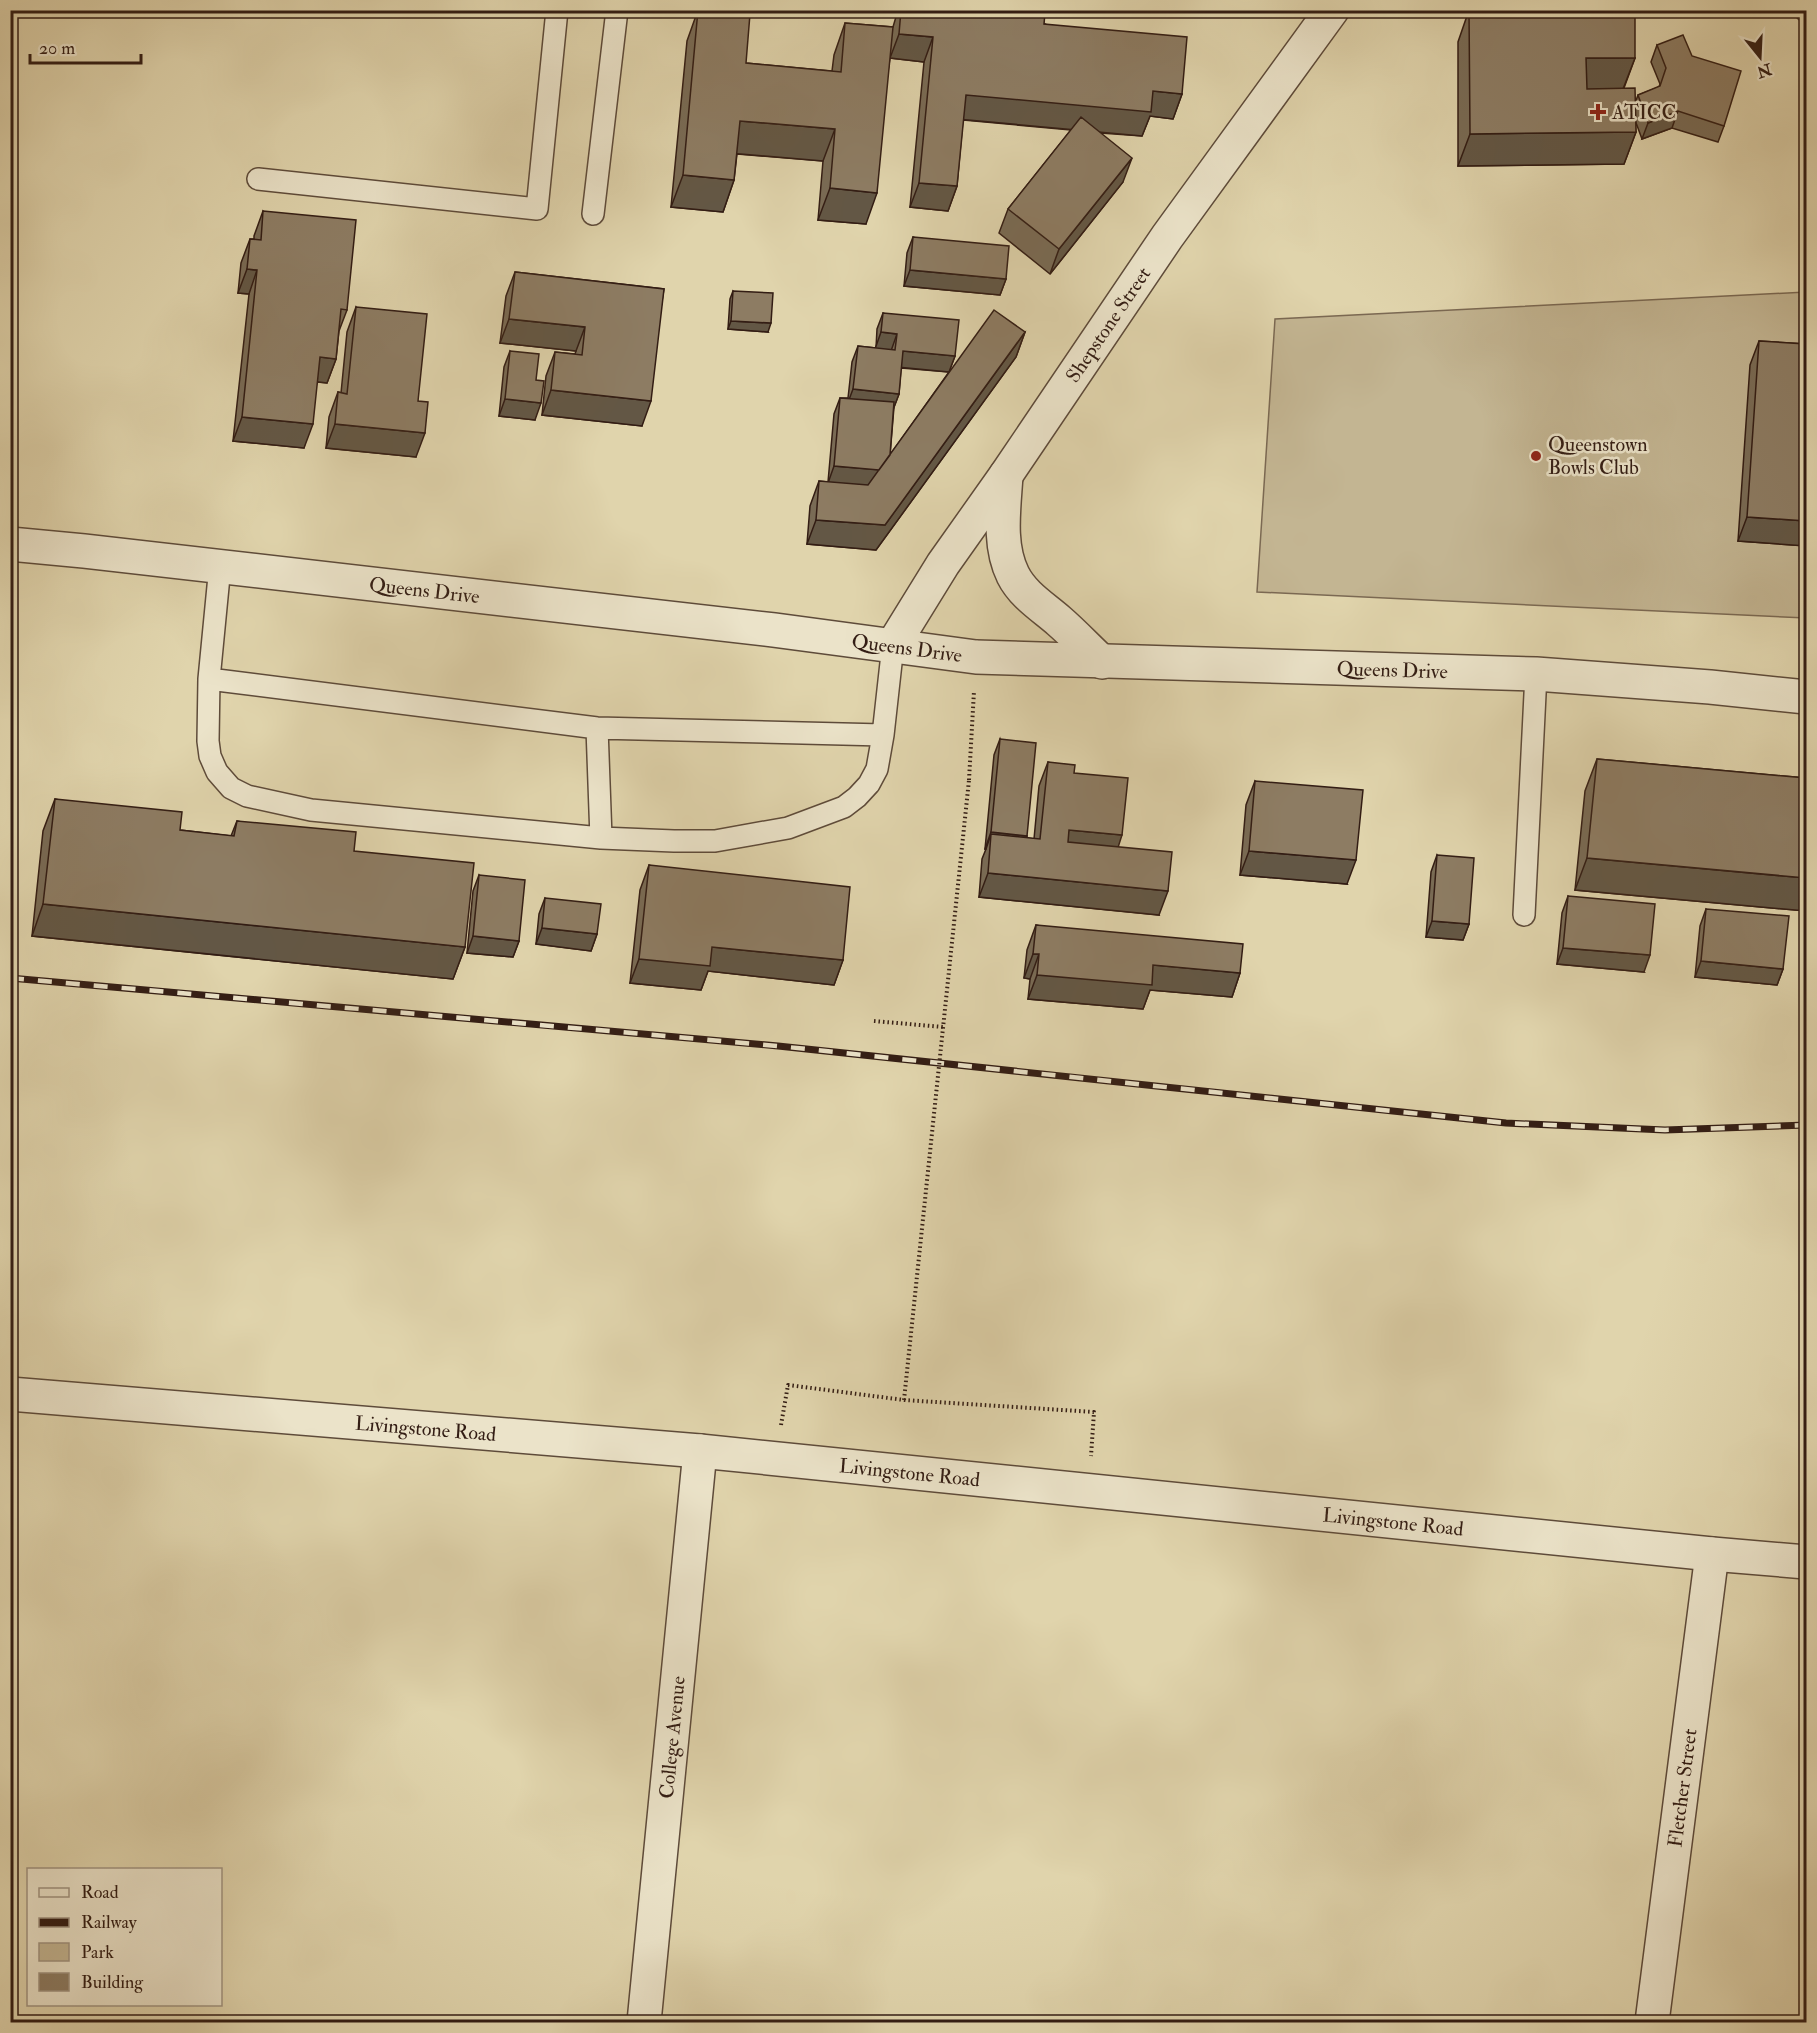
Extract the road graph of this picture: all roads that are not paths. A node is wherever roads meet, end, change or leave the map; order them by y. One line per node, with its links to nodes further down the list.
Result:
1 (556, 10): 4 (lane)
2 (617, 10): 5 (lane)
3 (1332, 10): 6 (street, Shepstone Street)
4 (258, 179)
5 (593, 214)
6 (1006, 475): 9 (street, Shepstone Street); 10 (street)
7 (10, 544): 8 (street, Queens Drive)
8 (220, 566): 9 (street, Queens Drive); 12 (lane)
9 (893, 645): 10 (street, Queens Drive); 15 (lane)
10 (1102, 662): 11 (street, Queens Drive)
11 (1536, 674): 13 (street, Queens Drive); 17 (lane)
12 (209, 679): 14 (lane); 16 (lane)
13 (1806, 698)
14 (597, 728): 15 (lane); 16 (lane)
15 (883, 735): 16 (lane)
16 (601, 838)
17 (1524, 915)
18 (10, 1394): 19 (street, Livingstone Road)
19 (700, 1451): 20 (street, Livingstone Road); 22 (street, College Avenue)
20 (1712, 1554): 21 (street, Livingstone Road); 23 (street, Fletcher Street)
21 (1806, 1562)
22 (644, 2022)
23 (1652, 2022)

